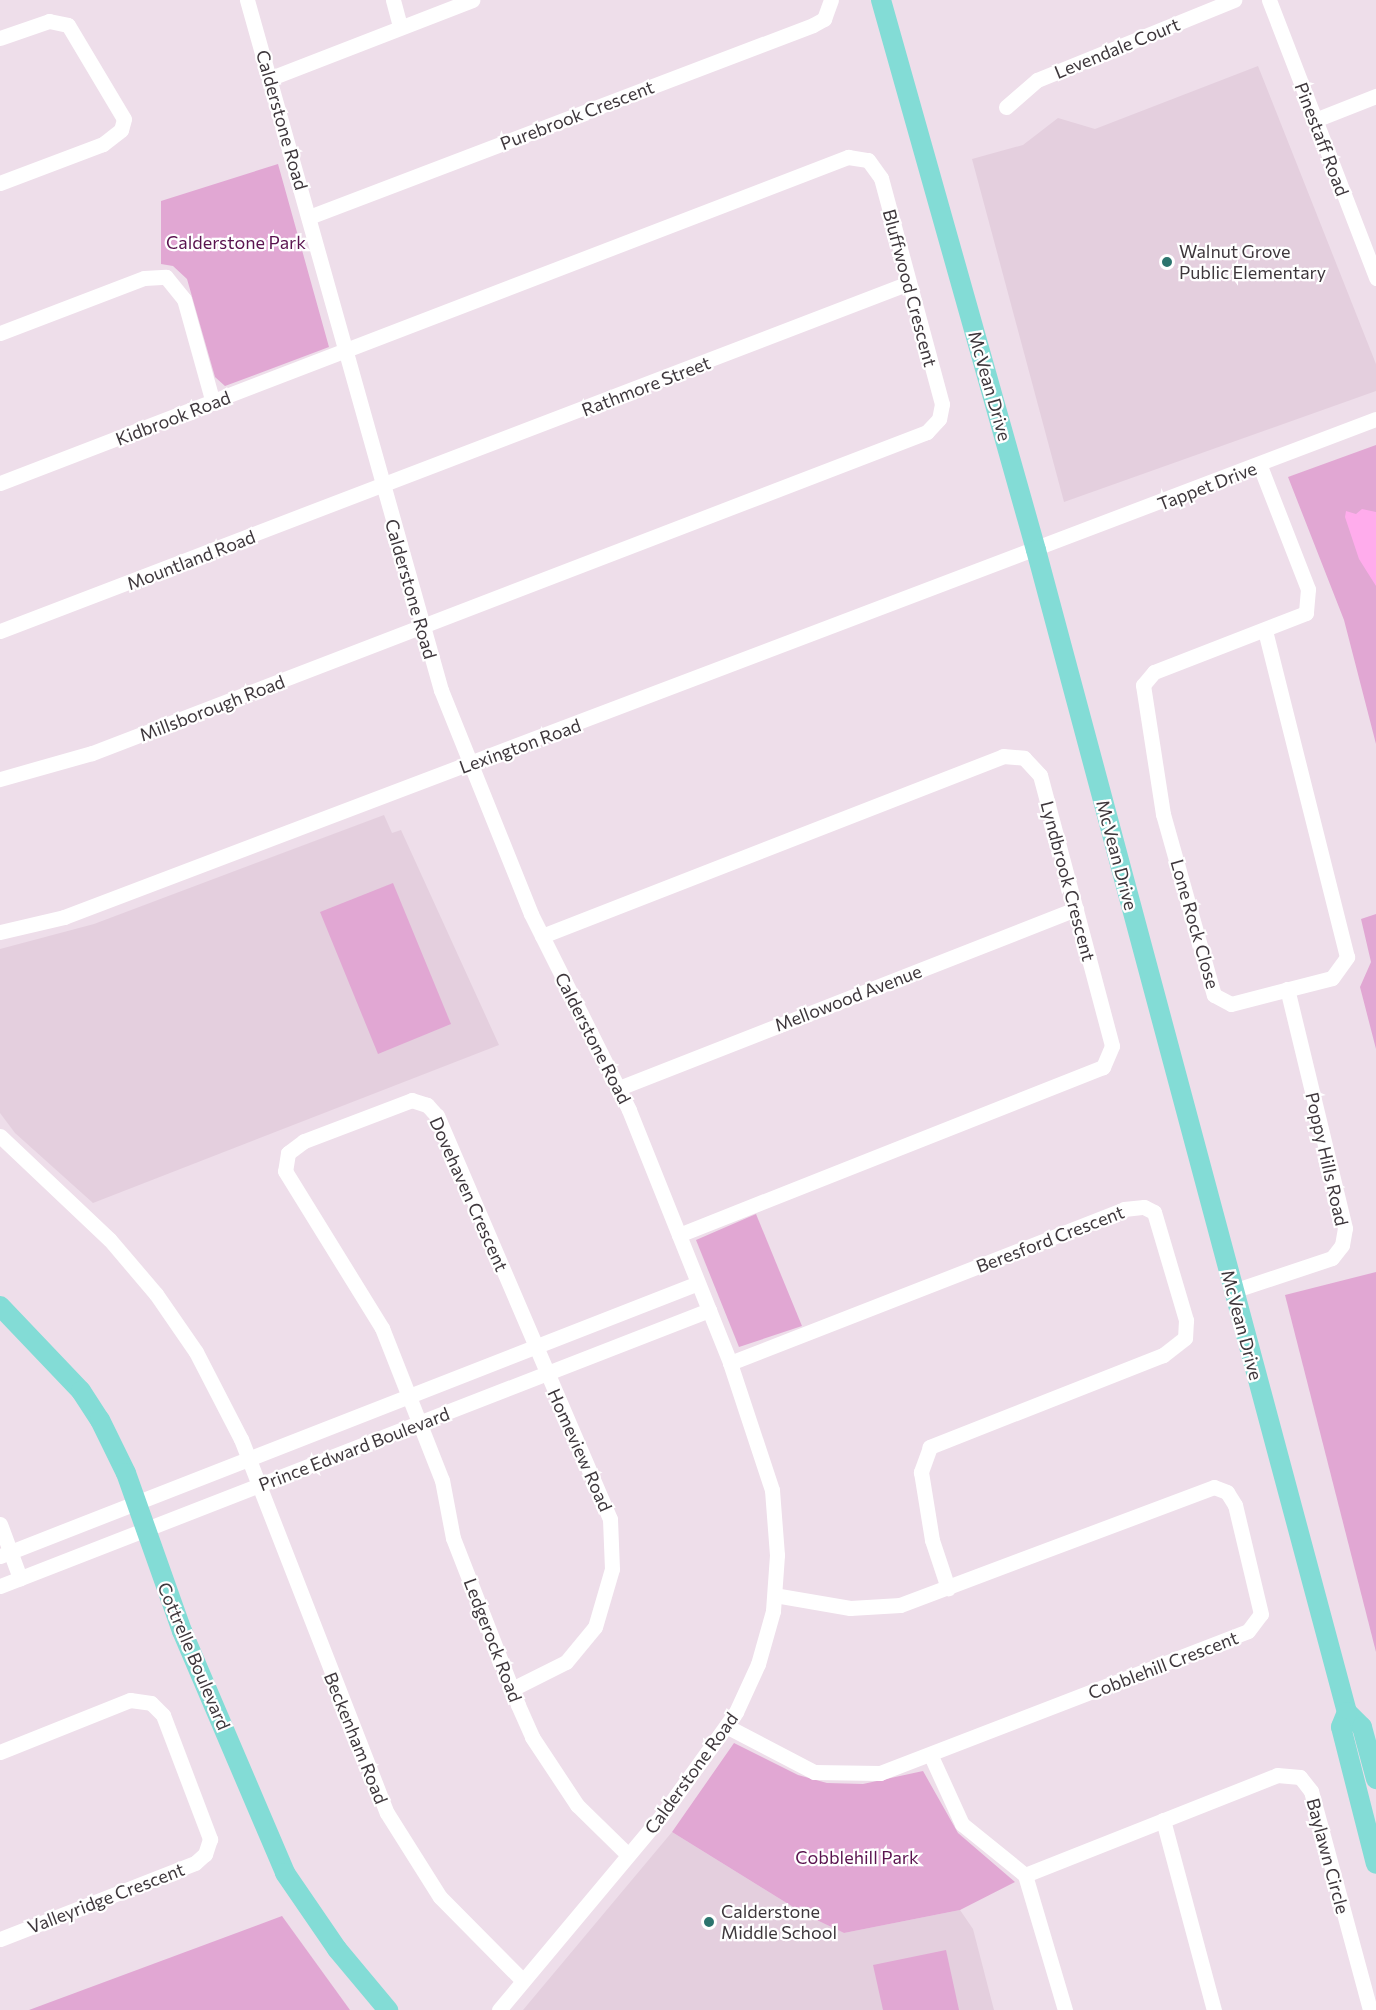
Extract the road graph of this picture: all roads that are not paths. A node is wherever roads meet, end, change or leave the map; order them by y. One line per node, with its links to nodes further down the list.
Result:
1 (247, 0): 10 (street, Calderstone Road)
2 (393, 0): 8 (street)
3 (472, 0): 8 (street)
4 (831, 0): 15 (street, Purebrook Crescent)
5 (881, 0): 26 (main road, McVean Drive)
6 (1234, 0): 12 (street, Levendale Court)
7 (1269, 0): 13 (street, Pinestaff Road)
8 (400, 27): 10 (street)
9 (0, 38): 14 (street)
10 (271, 78): 15 (street, Calderstone Road)
11 (1376, 96): 13 (street)
12 (1006, 107)
13 (1315, 120): 16 (street, Pinestaff Road)
14 (0, 183)
15 (309, 217): 20 (street, Calderstone Road)
16 (1372, 257): 17 (street, Pinestaff Road)
17 (1376, 278)
18 (909, 283): 20 (street, Bluffwood Crescent); 25 (street, Rathmore Street); 27 (street, Bluffwood Crescent)
19 (0, 333): 21 (street)
20 (345, 352): 21 (street, Kidbrook Road); 25 (street, Calderstone Road)
21 (213, 403): 24 (street, Kidbrook Road)
22 (1376, 419): 23 (street, Tappet Drive)
23 (1260, 466): 26 (street, Tappet Drive); 29 (street, Lone Rock Close)
24 (0, 483)
25 (382, 488): 27 (street, Calderstone Road); 28 (street, Mountland Road)
26 (1036, 550): 30 (street, Lexington Road); 40 (main road, McVean Drive)
27 (422, 628): 30 (street, Calderstone Road); 31 (street, Millsborough Road)
28 (0, 631)
29 (1265, 632): 35 (street, Lone Rock Close); 35 (street, Lone Rock Close)
30 (471, 764): 33 (street, Lexington Road); 34 (street, Calderstone Road)
31 (0, 779)
32 (1076, 909): 34 (street, Lyndbrook Crescent); 36 (street, Mellowood Avenue); 38 (street, Lyndbrook Crescent)
33 (0, 932)
34 (542, 936): 36 (street, Calderstone Road)
35 (1287, 989): 40 (street, Poppy Hills Road)
36 (619, 1088): 38 (street, Calderstone Road)
37 (0, 1136): 48 (street, Beckenham Road)
38 (679, 1235): 39 (street, Calderstone Road)
39 (698, 1283): 42 (street, Calderstone Road); 43 (street, Prince Edward Boulevard)
40 (1233, 1291): 59 (main road, McVean Drive)
41 (0, 1306): 50 (main road, Cottrelle Boulevard)
42 (709, 1310): 44 (street, Calderstone Road); 45 (street, Prince Edward Boulevard)
43 (536, 1348): 45 (street, Homeview Road); 46 (street, Prince Edward Boulevard); 46 (street, Dovehaven Crescent)
44 (730, 1363): 56 (street, Beresford Crescent); 57 (street, Calderstone Road)
45 (547, 1373): 47 (street, Prince Edward Boulevard); 58 (street, Homeview Road)
46 (410, 1396): 47 (street, Ledgerock Road); 48 (street, Prince Edward Boulevard)
47 (421, 1423): 49 (street, Prince Edward Boulevard); 58 (street, Ledgerock Road)
48 (249, 1459): 49 (street, Beckenham Road); 50 (street, Prince Edward Boulevard)
49 (259, 1486): 52 (street, Prince Edward Boulevard); 69 (street, Beckenham Road)
50 (136, 1502): 52 (main road, Cottrelle Boulevard); 53 (street, Prince Edward Boulevard)
51 (0, 1524): 53 (street)
52 (145, 1531): 54 (street, Prince Edward Boulevard); 70 (main road, Cottrelle Boulevard)
53 (6, 1554): 54 (street)
54 (20, 1578): 55 (street, Prince Edward Boulevard)
55 (0, 1586)
56 (948, 1588): 57 (street, Cobblehill Crescent); 62 (street, Cobblehill Crescent)
57 (775, 1595): 60 (street, Calderstone Road)
58 (512, 1689): 65 (street, Ledgerock Road)
59 (1347, 1712): 63 (main road, McVean Drive); 66 (main road, McVean Drive)
60 (728, 1727): 62 (street, Cobblehill Crescent); 65 (street, Calderstone Road)
61 (0, 1752): 68 (street, Valleyridge Crescent)
62 (931, 1756): 67 (street)
63 (1376, 1779)
64 (1163, 1820): 67 (street, Baylawn Circle); 73 (street); 74 (street, Baylawn Circle)
65 (628, 1855): 69 (street, Calderstone Road)
66 (1376, 1864)
67 (1025, 1875): 72 (street)
68 (0, 1939)
69 (523, 1981): 71 (street, Calderstone Road)
70 (388, 2010)
71 (499, 2010)
72 (1065, 2010)
73 (1214, 2010)
74 (1370, 2010)

